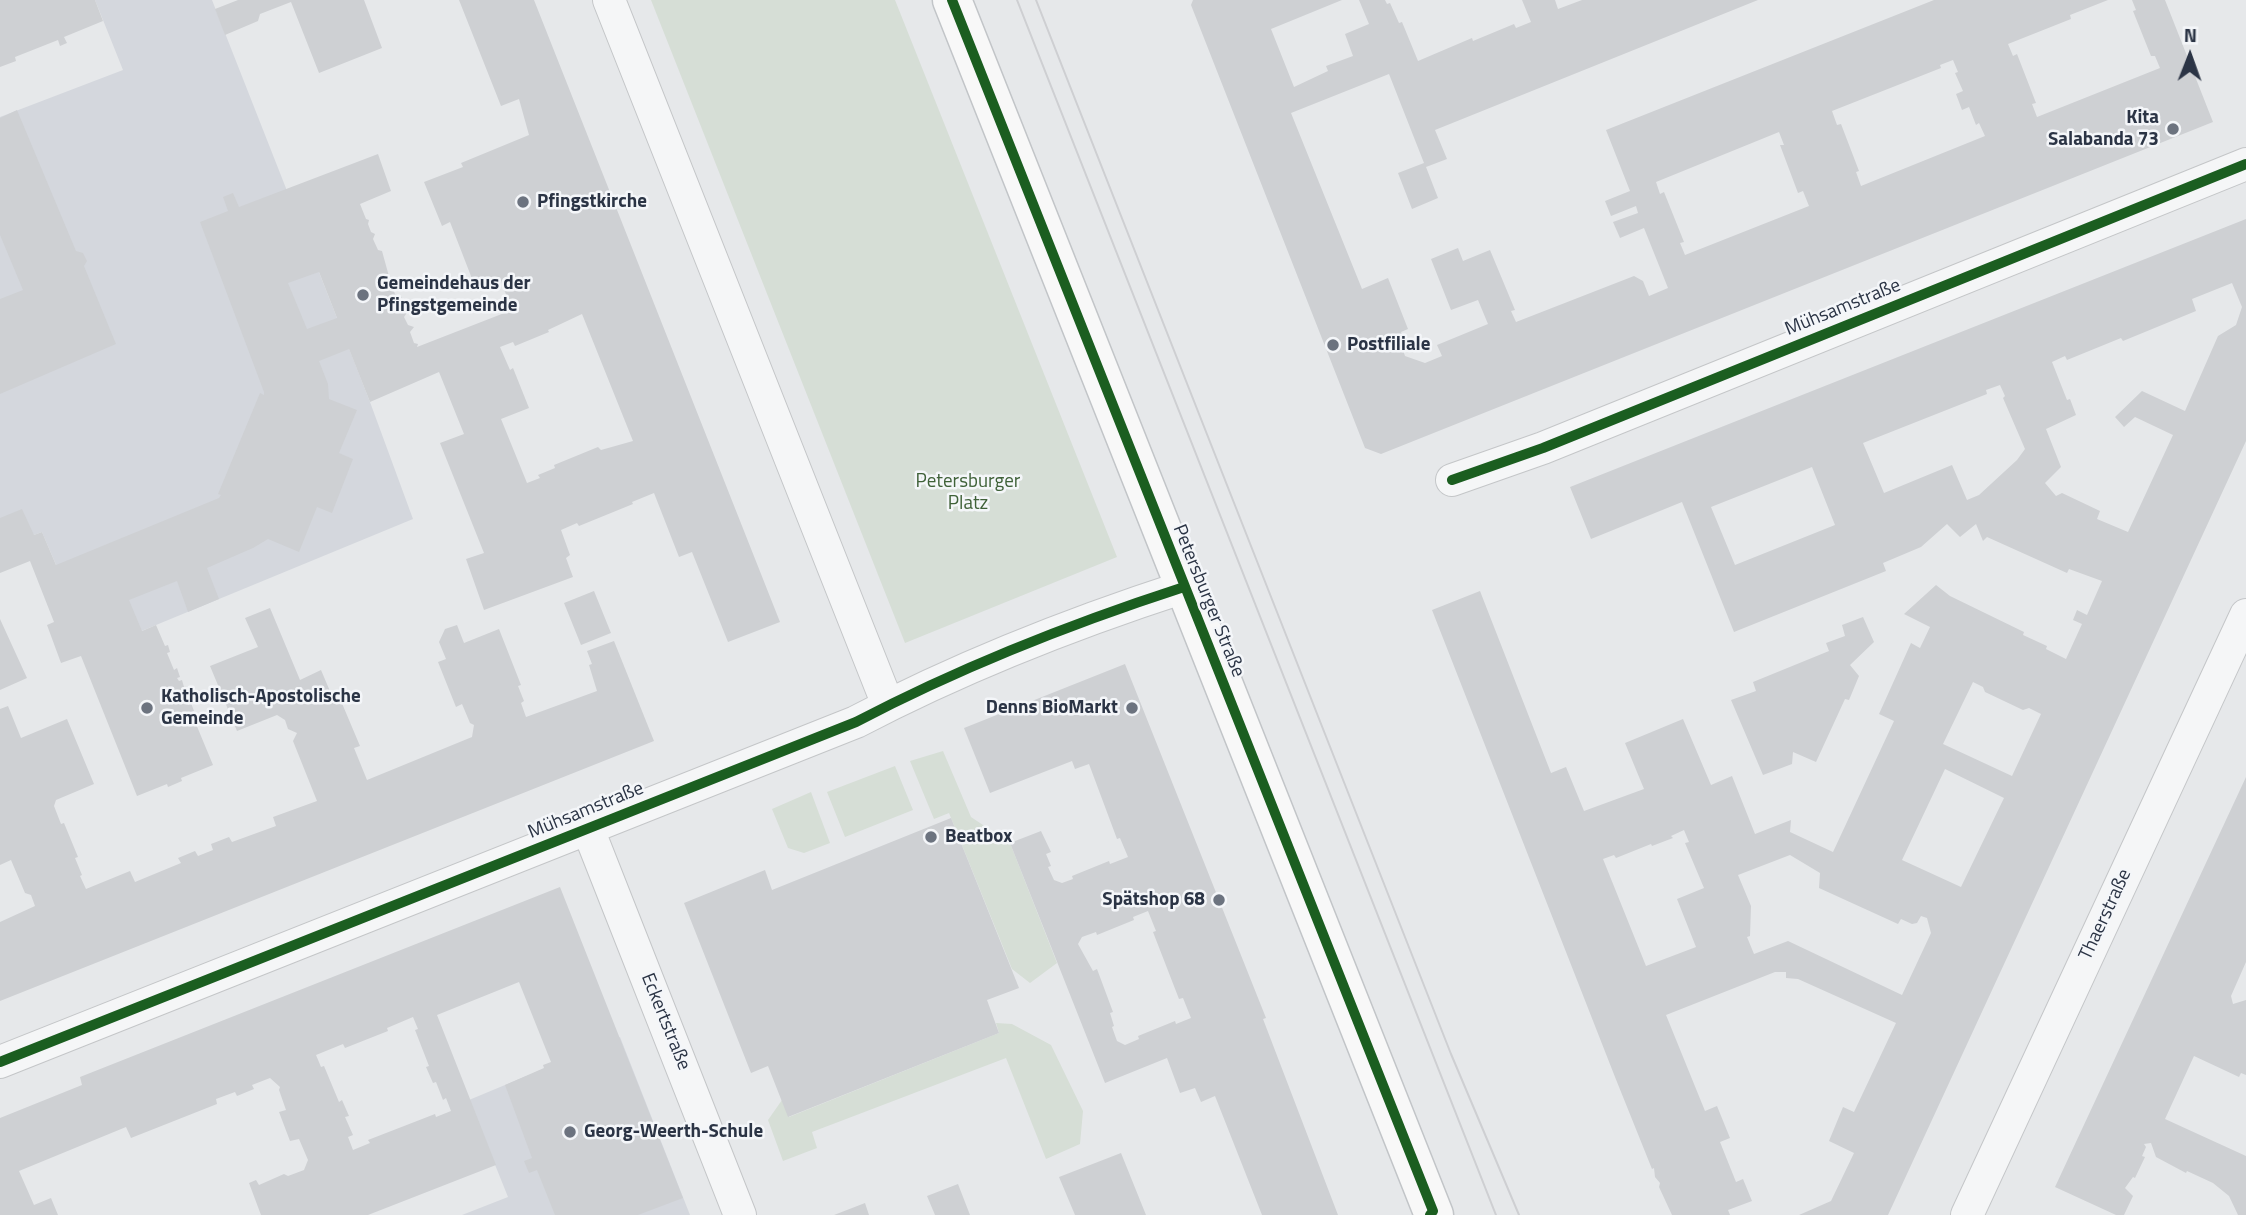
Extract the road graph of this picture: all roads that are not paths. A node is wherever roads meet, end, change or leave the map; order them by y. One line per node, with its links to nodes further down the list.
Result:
1 (609, 0): 7 (street)
2 (951, 0): 5 (main road, Petersburger Straße)
3 (2246, 164): 4 (street, Mühsamstraße)
4 (1452, 480)
5 (1184, 587): 7 (street, Mühsamstraße); 11 (main road, Petersburger Straße)
6 (2246, 615): 12 (street, Thaerstraße)
7 (888, 705): 8 (street, Mühsamstraße)
8 (588, 829): 9 (street, Mühsamstraße); 10 (street, Eckertstraße)
9 (0, 1062)
10 (740, 1215)
11 (1434, 1215)
12 (1967, 1215)

